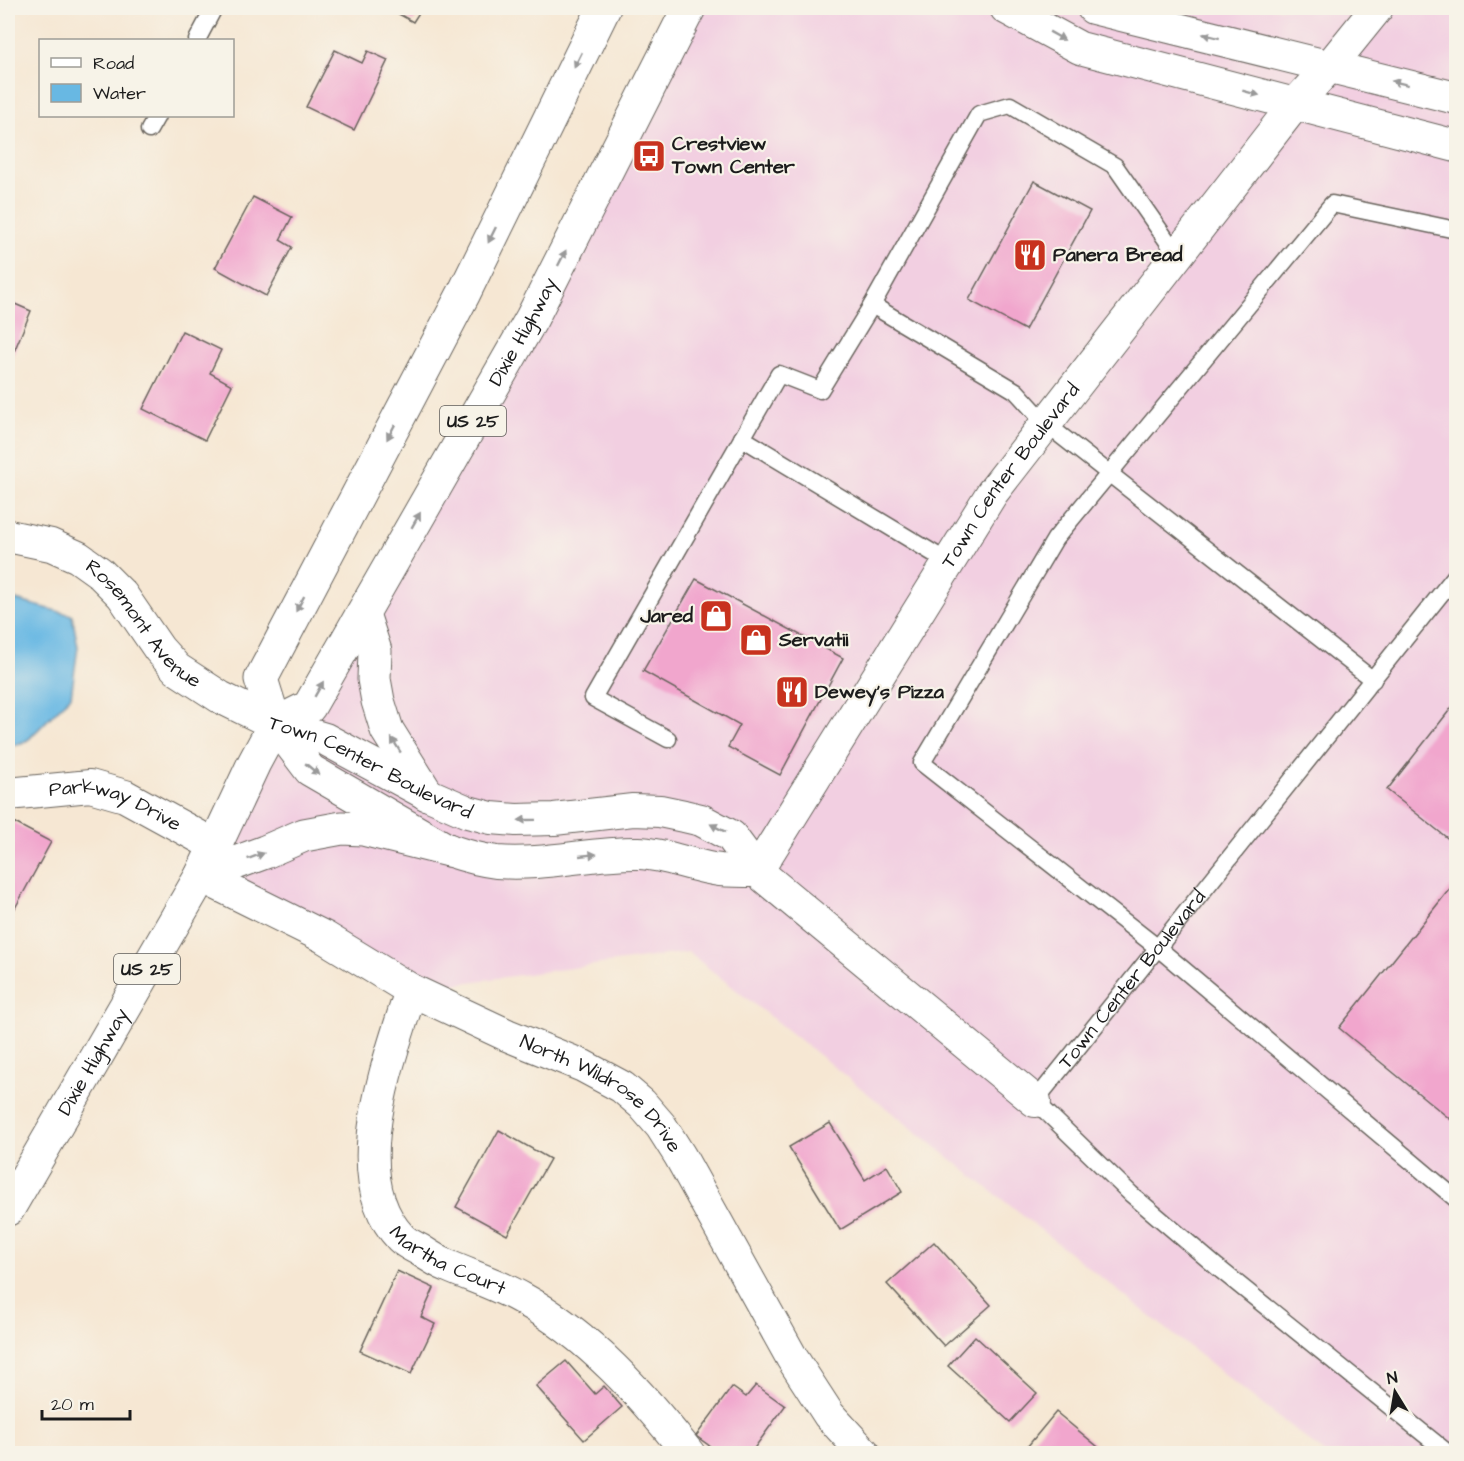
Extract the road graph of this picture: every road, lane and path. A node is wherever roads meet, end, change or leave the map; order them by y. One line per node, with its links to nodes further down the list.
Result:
1 (214, 8): 7 (lane)
2 (604, 8): 23 (main road, one-way to 23)
3 (689, 8): 21 (main road, Dixie Highway / US 25, one-way to 3)
4 (1006, 8): 10 (street, one-way to 10)
5 (1094, 8): 8 (street, one-way to 5)
6 (1377, 8): 8 (street, Town Center Boulevard)
7 (198, 39)
8 (1330, 66): 9 (street, one-way to 8); 10 (street, Town Center Boulevard)
9 (1456, 98)
10 (1295, 104): 11 (street); 13 (street, Town Center Boulevard)
11 (1456, 146)
12 (1456, 230): 17 (lane)
13 (1177, 255): 14 (lane); 15 (street, Town Center Boulevard)
14 (872, 305): 15 (lane); 16 (lane)
15 (1046, 424): 17 (lane); 19 (street, Town Center Boulevard)
16 (742, 438): 19 (lane); 24 (lane)
17 (1109, 473): 22 (lane); 31 (lane)
18 (8, 536): 23 (street, Rosemont Avenue)
19 (948, 562): 29 (street, Town Center Boulevard)
20 (1456, 575): 22 (lane, Town Center Boulevard)
21 (363, 614): 23 (main road, Dixie Highway / US 25, one-way to 21); 26 (main road, one-way to 21)
22 (1373, 680): 31 (lane, Town Center Boulevard)
23 (275, 724): 26 (street, Town Center Boulevard); 27 (main road, Dixie Highway / US 25); 28 (street, Town Center Boulevard, one-way to 28)
24 (668, 739)
25 (8, 794): 27 (street, Parkway Drive)
26 (427, 794): 29 (street, Town Center Boulevard, one-way to 26)
27 (216, 846): 30 (main road, Dixie Highway / US 25)
28 (448, 850): 29 (street, Town Center Boulevard, one-way to 29); 30 (main road, one-way to 28)
29 (757, 871): 33 (street, Town Center Boulevard)
30 (201, 876): 32 (street, North Wildrose Drive); 35 (main road, Dixie Highway / US 25)
31 (1158, 948): 33 (lane, Town Center Boulevard); 34 (lane)
32 (411, 990): 36 (street, North Wildrose Drive); 37 (street, Martha Court)
33 (1035, 1101): 38 (lane)
34 (1456, 1200)
35 (8, 1209)
36 (862, 1453)
37 (688, 1454)
38 (1449, 1454)

